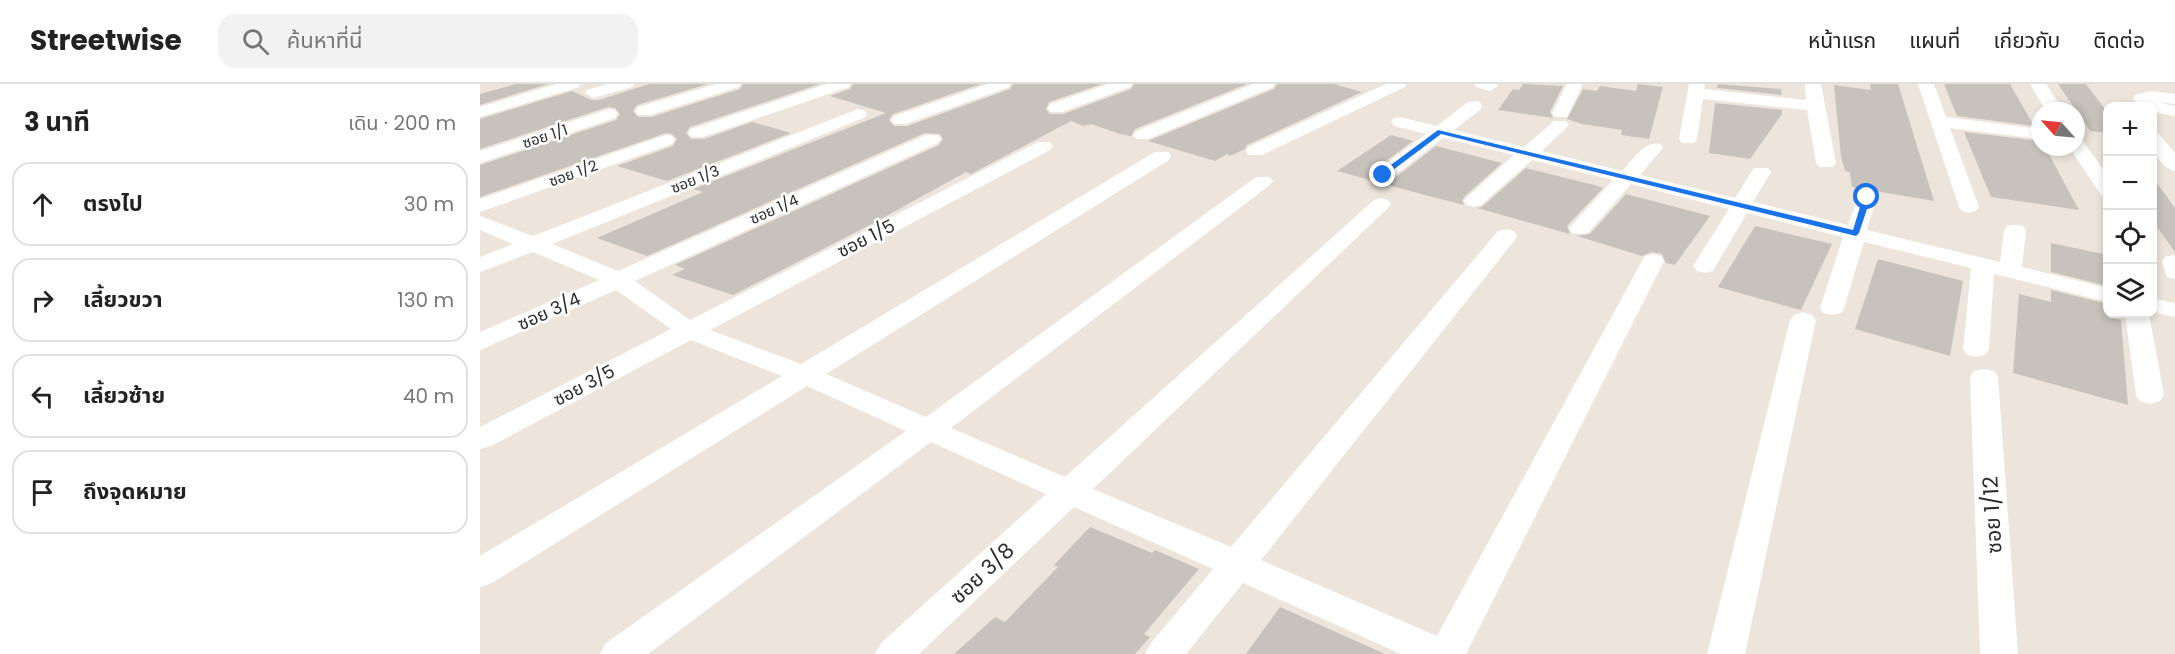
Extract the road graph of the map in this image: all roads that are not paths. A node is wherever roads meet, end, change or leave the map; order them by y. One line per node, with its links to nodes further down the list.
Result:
1 (573, 84): 26 (street)
2 (626, 84): 18 (street)
3 (733, 84): 25 (street)
4 (843, 84): 34 (street)
5 (959, 84): 16 (street)
6 (1003, 84): 16 (street)
7 (1124, 84): 24 (street)
8 (1267, 84): 36 (street)
9 (1353, 84): 17 (street)
10 (1399, 84): 17 (street)
11 (1575, 84): 44 (street)
12 (1813, 84): 23 (street)
13 (1926, 84): 30 (street)
14 (2038, 84): 20 (street)
15 (1696, 88): 23 (street); 37 (street)
16 (980, 92): 29 (street)
17 (1382, 92): 43 (street)
18 (593, 93)
19 (2151, 95): 21 (street); 21 (street)
20 (2049, 102)
21 (2174, 104): 32 (street)
22 (1474, 106): 33 (street)
23 (1815, 106): 48 (street)
24 (1056, 108)
25 (644, 111)
26 (480, 112)
27 (609, 114): 47 (street, ซอย 1/1)
28 (858, 114): 66 (street, ซอย 1/3)
29 (900, 120)
30 (1940, 121): 35 (street); 60 (street)
31 (1400, 122): 33 (street)
32 (2175, 128)
33 (1440, 132): 44 (street); 51 (street)
34 (697, 133)
35 (2031, 134)
36 (1142, 135)
37 (1688, 138)
38 (932, 139): 72 (street, ซอย 1/4)
39 (666, 140): 59 (street, ซอย 1/2)
40 (2157, 143): 49 (street)
41 (1044, 146): 79 (street, ซอย 1/5)
42 (1654, 148): 52 (street)
43 (1255, 151)
44 (1528, 153): 52 (street); 56 (street)
45 (1162, 156): 81 (street)
46 (2084, 156): 54 (street)
47 (480, 157)
48 (1826, 163)
49 (2175, 165)
50 (1761, 172): 58 (street)
51 (1383, 175)
52 (1625, 177): 58 (street); 62 (street)
53 (1263, 181): 83 (street)
54 (2103, 184)
55 (1867, 197): 64 (street)
56 (1474, 201)
57 (1381, 204): 85 (street, ซอย 3/8)
58 (1741, 205): 64 (street); 70 (street)
59 (480, 206)
60 (1969, 207)
61 (480, 222): 66 (street)
62 (1580, 228)
63 (2015, 231): 71 (street)
64 (1856, 233): 68 (street); 75 (street)
65 (1506, 236): 86 (street)
66 (532, 244): 69 (street, ซอย 1/3); 72 (street)
67 (1653, 261): 92 (street)
68 (1983, 264): 71 (street); 94 (street, ซอย 1/12)
69 (480, 265)
70 (1705, 266)
71 (2010, 271): 73 (street)
72 (617, 279): 79 (street); 80 (street, ซอย 3/4)
73 (2103, 294)
74 (2157, 307): 76 (street)
75 (1832, 308)
76 (2175, 310)
77 (2138, 318): 82 (street)
78 (1803, 320): 93 (street)
79 (688, 330): 81 (street); 84 (street, ซอย 3/5)
80 (480, 342)
81 (802, 374): 83 (street); 87 (street)
82 (2150, 394)
83 (928, 430): 85 (street); 88 (street)
84 (480, 439)
85 (1069, 492): 86 (street); 89 (street, ซอย 3/8)
86 (1236, 564): 90 (street); 91 (street)
87 (480, 573)
88 (619, 654)
89 (894, 654)
90 (1164, 654)
91 (1440, 654)
92 (1447, 654)
93 (1725, 654)
94 (1999, 654)

